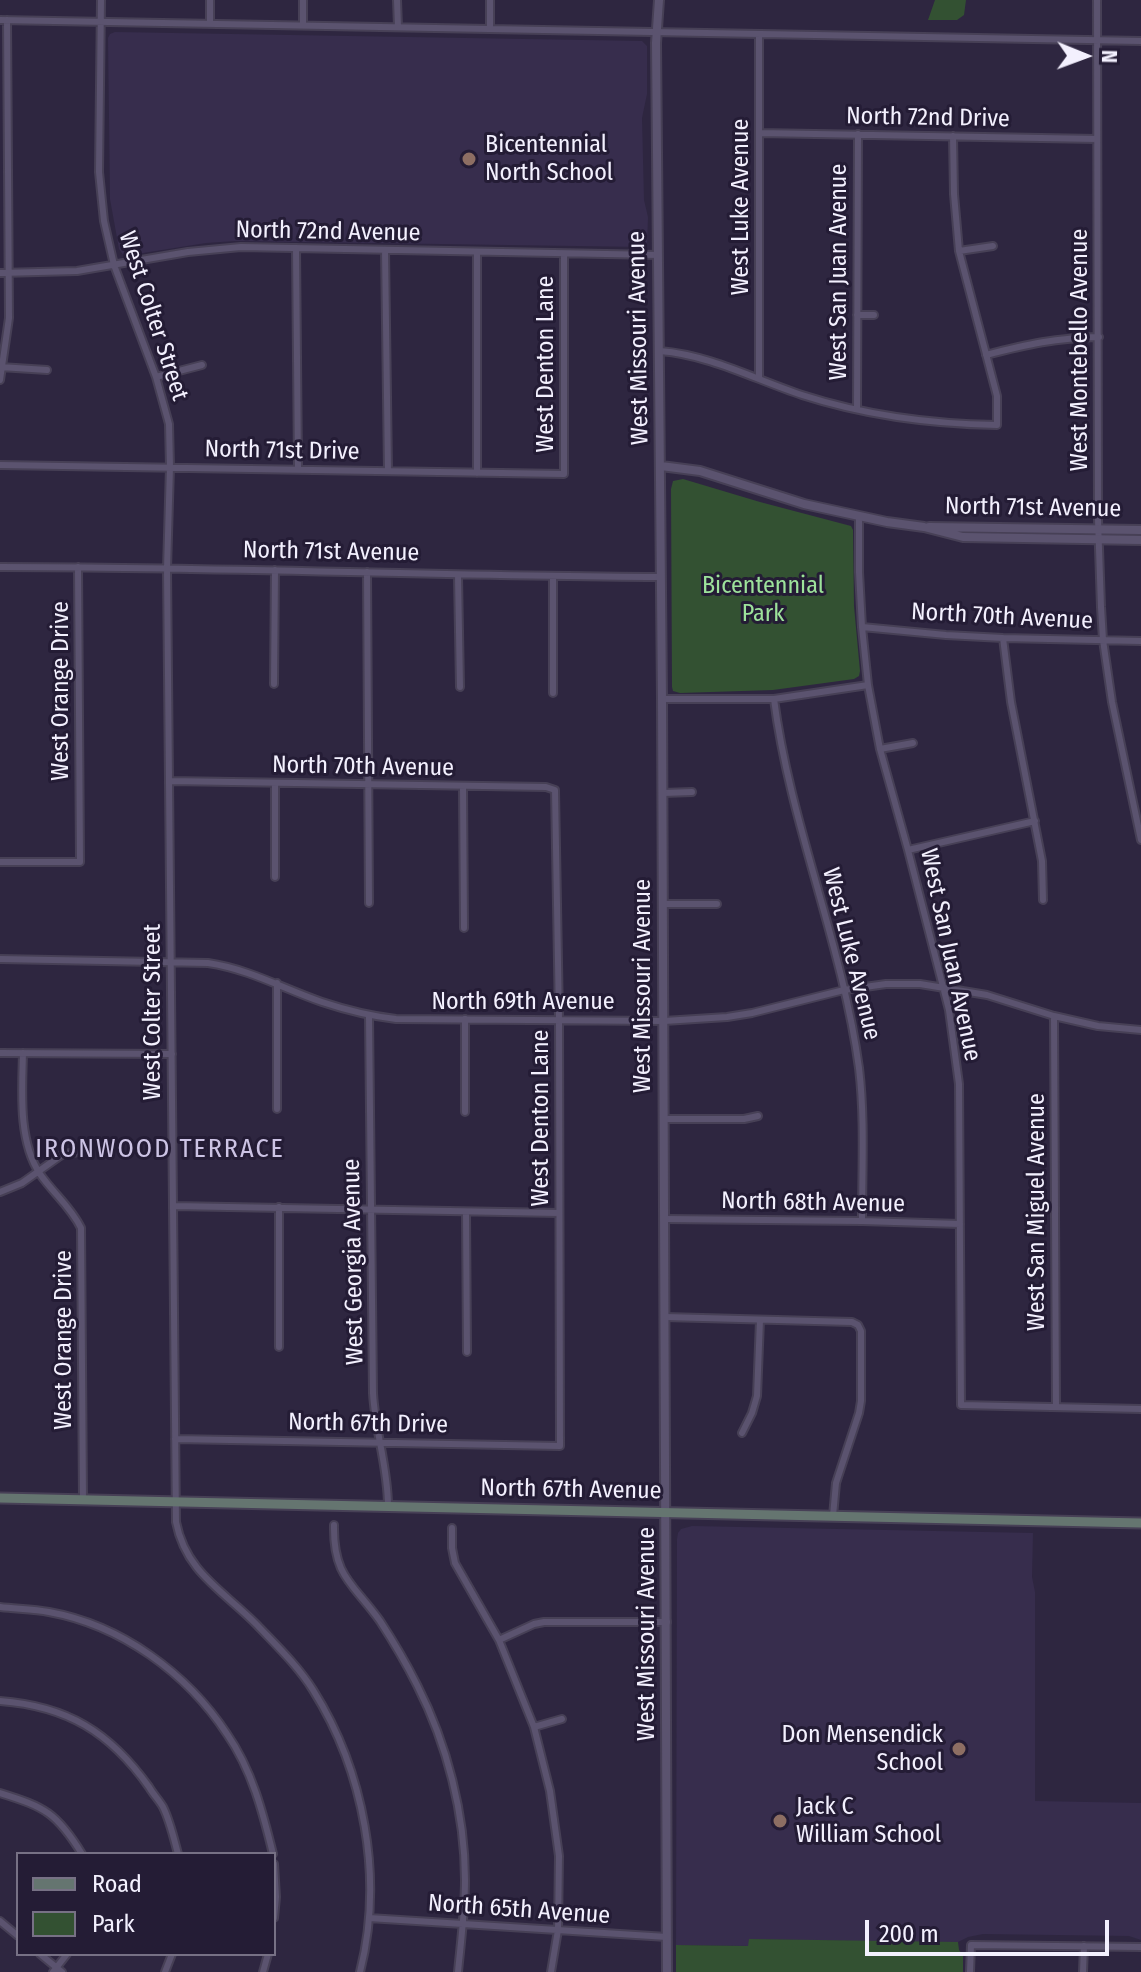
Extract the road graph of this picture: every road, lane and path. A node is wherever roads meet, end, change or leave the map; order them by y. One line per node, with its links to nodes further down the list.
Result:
1 (101, 0): 9 (street, West Colter Street)
2 (210, 0): 10 (street)
3 (303, 0): 11 (street)
4 (397, 0): 12 (street)
5 (490, 0): 13 (street)
6 (659, 0): 14 (street, West Missouri Avenue)
7 (1097, 0): 16 (street, West Montebello Avenue)
8 (4, 20): 9 (street); 31 (street)
9 (100, 22): 10 (street); 29 (street, West Colter Street)
10 (210, 23): 11 (street)
11 (303, 25): 12 (street)
12 (398, 27): 13 (street)
13 (490, 28): 14 (street)
14 (658, 32): 15 (street); 28 (street, West Missouri Avenue)
15 (759, 34): 16 (street); 18 (street, West Luke Avenue)
16 (1096, 41): 17 (street); 21 (street, West Montebello Avenue)
17 (1141, 41)
18 (759, 133): 19 (street, North 72nd Drive); 41 (street, West Luke Avenue)
19 (858, 134): 20 (street, North 72nd Drive); 32 (street, West San Juan Avenue)
20 (953, 136): 21 (street, North 72nd Drive); 25 (street)
21 (1097, 139): 34 (street, West Montebello Avenue)
22 (993, 246): 25 (street)
23 (296, 248): 24 (street, North 72nd Avenue); 29 (street, North 72nd Avenue); 47 (street)
24 (385, 250): 26 (street, North 72nd Avenue); 48 (street)
25 (959, 251): 36 (street)
26 (477, 252): 27 (street, North 72nd Avenue); 49 (street)
27 (564, 254): 28 (street, North 72nd Avenue); 50 (street, West Denton Lane)
28 (658, 255): 35 (street, West Missouri Avenue)
29 (114, 265): 31 (street, North 72nd Avenue); 40 (street, West Colter Street)
30 (0, 273): 31 (street, North 72nd Avenue)
31 (9, 273): 38 (street)
32 (857, 315): 33 (street); 43 (street, West San Juan Avenue)
33 (874, 315)
34 (1099, 337): 36 (street); 53 (street, West Montebello Avenue)
35 (660, 351): 41 (street); 45 (street, West Missouri Avenue)
36 (986, 355): 43 (street)
37 (202, 365): 40 (street)
38 (1, 367): 39 (street); 42 (street)
39 (47, 370)
40 (156, 377): 46 (street, West Colter Street)
41 (759, 379): 43 (street)
42 (0, 380)
43 (857, 409)
44 (0, 465): 46 (street, North 71st Drive)
45 (661, 466): 51 (street, North 71st Avenue); 62 (street, West Missouri Avenue)
46 (170, 467): 47 (street, North 71st Drive); 57 (street, West Colter Street)
47 (298, 468): 48 (street, North 71st Drive)
48 (388, 471): 49 (street, North 71st Drive)
49 (477, 473): 50 (street, North 71st Drive)
50 (564, 474)
51 (859, 517): 53 (street, North 71st Avenue); 63 (street, West San Juan Avenue)
52 (1141, 530): 53 (street, North 71st Avenue)
53 (1099, 534): 54 (street, North 71st Avenue); 65 (street, West Montebello Avenue)
54 (1141, 540)
55 (0, 567): 56 (street, North 71st Avenue)
56 (78, 567): 57 (street, North 71st Avenue); 85 (street, West Orange Drive)
57 (167, 569): 58 (street, North 71st Avenue); 75 (street, West Colter Street)
58 (275, 570): 59 (street, North 71st Avenue); 67 (street)
59 (367, 572): 60 (street, North 71st Avenue); 77 (street)
60 (458, 576): 61 (street, North 71st Avenue); 69 (street)
61 (553, 577): 62 (street, North 71st Avenue); 70 (street)
62 (661, 577): 71 (street, West Missouri Avenue)
63 (862, 627): 64 (street, North 70th Avenue); 68 (street, West San Juan Avenue)
64 (1003, 638): 65 (street, North 70th Avenue); 82 (street)
65 (1103, 640): 66 (street, North 70th Avenue); 83 (street, West Montebello Avenue)
66 (1141, 641)
67 (274, 684)
68 (868, 685): 72 (street); 74 (street, West San Juan Avenue)
69 (460, 687)
70 (553, 693)
71 (662, 699): 72 (street); 81 (street, West Missouri Avenue)
72 (774, 699): 96 (street, West Luke Avenue)
73 (913, 743): 74 (street)
74 (880, 749): 84 (street, West San Juan Avenue)
75 (170, 781): 76 (street, North 70th Avenue); 93 (street, West Colter Street)
76 (275, 783): 77 (street, North 70th Avenue); 86 (street)
77 (369, 783): 78 (street, North 70th Avenue); 88 (street)
78 (463, 787): 79 (street, North 70th Avenue); 91 (street)
79 (555, 790): 100 (street, West Denton Lane)
80 (692, 792): 81 (street)
81 (663, 793): 89 (street, West Missouri Avenue)
82 (1035, 821): 84 (street); 87 (street)
83 (1141, 840)
84 (908, 850): 95 (street, West San Juan Avenue)
85 (0, 862)
86 (275, 877)
87 (1043, 900)
88 (369, 903)
89 (663, 904): 90 (street); 101 (street, West Missouri Avenue)
90 (717, 904)
91 (464, 928)
92 (0, 959): 93 (street, North 69th Avenue)
93 (171, 961): 94 (street, North 69th Avenue); 105 (street, West Colter Street)
94 (277, 983): 97 (street, North 69th Avenue); 106 (street)
95 (942, 986): 96 (street, North 69th Avenue); 98 (street, North 69th Avenue); 120 (street, West San Juan Avenue)
96 (844, 990): 101 (street, North 69th Avenue); 119 (street, West Luke Avenue)
97 (369, 1016): 99 (street, North 69th Avenue); 115 (street, West Georgia Avenue)
98 (1054, 1016): 102 (street, North 69th Avenue); 125 (street, West San Miguel Avenue)
99 (465, 1019): 100 (street, North 69th Avenue); 107 (street)
100 (559, 1019): 101 (street, North 69th Avenue); 117 (street, West Denton Lane)
101 (664, 1021): 109 (street, West Missouri Avenue)
102 (1141, 1030)
103 (0, 1053): 104 (street)
104 (23, 1053): 105 (street); 111 (street, West Orange Drive)
105 (172, 1054): 113 (street, West Colter Street)
106 (277, 1109)
107 (465, 1112)
108 (758, 1116): 109 (street)
109 (664, 1119): 118 (street, West Missouri Avenue)
110 (79, 1152): 111 (street)
111 (39, 1172): 112 (street); 132 (street, West Orange Drive)
112 (0, 1192)
113 (173, 1206): 114 (street); 128 (street, West Colter Street)
114 (279, 1207): 115 (street); 123 (street)
115 (372, 1210): 116 (street); 129 (street, West Georgia Avenue)
116 (466, 1212): 117 (street); 124 (street)
117 (559, 1213): 130 (street, West Denton Lane)
118 (665, 1219): 119 (street, North 68th Avenue); 121 (street, West Missouri Avenue)
119 (862, 1221): 120 (street, North 68th Avenue)
120 (960, 1224): 125 (street, West San Juan Avenue)
121 (665, 1317): 122 (street); 135 (street, West Missouri Avenue)
122 (760, 1320): 127 (street); 136 (street)
123 (279, 1347)
124 (467, 1352)
125 (1056, 1407): 126 (street)
126 (1141, 1409)
127 (742, 1433)
128 (175, 1439): 129 (street, North 67th Drive); 133 (street, West Colter Street)
129 (380, 1442): 130 (street, North 67th Drive); 134 (street, West Georgia Avenue)
130 (560, 1446)
131 (0, 1498): 132 (main road, North 67th Avenue)
132 (83, 1500): 133 (main road, North 67th Avenue)
133 (176, 1502): 134 (main road, North 67th Avenue); 150 (street, West Colter Street)
134 (388, 1506): 135 (main road, North 67th Avenue)
135 (666, 1512): 136 (main road, North 67th Avenue); 141 (street, West Missouri Avenue)
136 (833, 1516): 137 (main road, North 67th Avenue)
137 (1141, 1523)
138 (334, 1525): 152 (street)
139 (452, 1528): 142 (street)
140 (0, 1607): 149 (street)
141 (667, 1622): 142 (street); 155 (street, West Missouri Avenue)
142 (499, 1640): 145 (street)
143 (0, 1701): 148 (street)
144 (562, 1719): 145 (street)
145 (534, 1727): 153 (street)
146 (0, 1793): 147 (street)
147 (81, 1852)
148 (177, 1852)
149 (273, 1852)
150 (369, 1918): 152 (street, North 65th Avenue); 160 (street, West Colter Street)
151 (0, 1921): 154 (street)
152 (463, 1925): 153 (street, North 65th Avenue); 161 (street)
153 (558, 1930): 155 (street, North 65th Avenue); 162 (street)
154 (16, 1934)
155 (667, 1937): 163 (street, West Missouri Avenue)
156 (1084, 1946): 157 (street); 164 (street); 165 (street)
157 (1141, 1947)
158 (42, 1956): 159 (street)
159 (57, 1971)
160 (360, 1972)
161 (458, 1972)
162 (551, 1972)
163 (667, 1972)
164 (970, 1972)
165 (1083, 1972)

